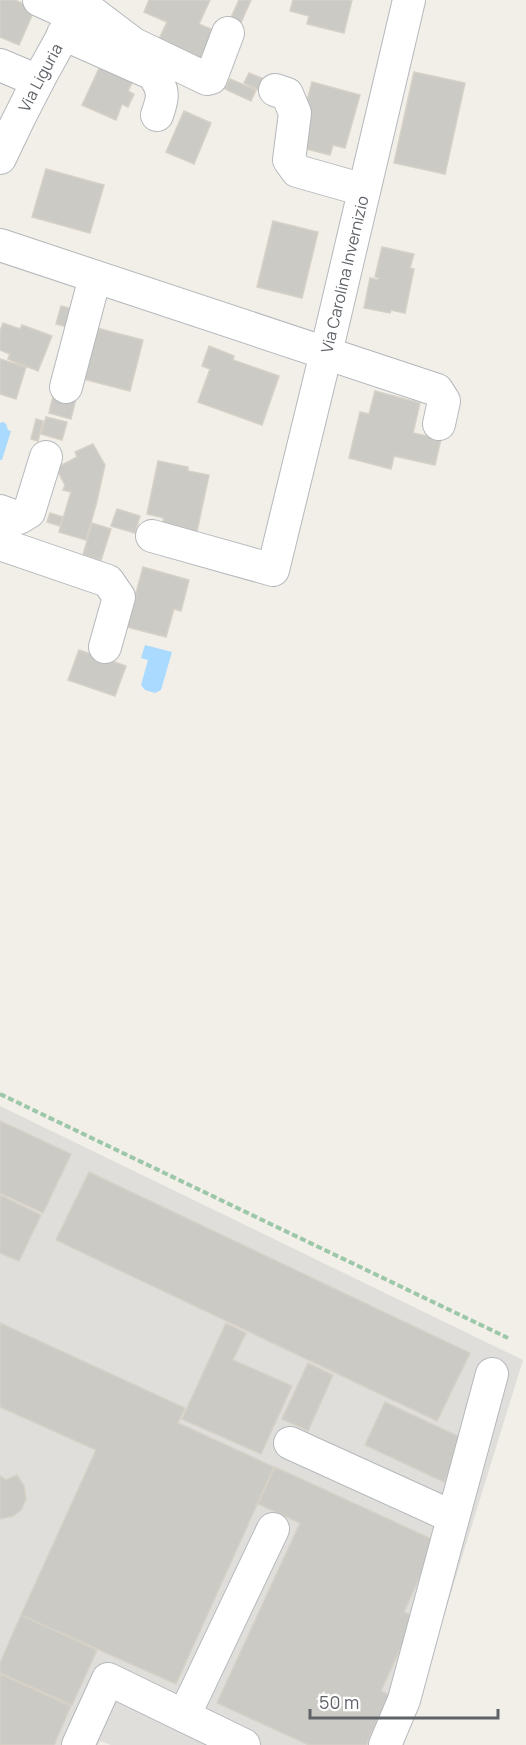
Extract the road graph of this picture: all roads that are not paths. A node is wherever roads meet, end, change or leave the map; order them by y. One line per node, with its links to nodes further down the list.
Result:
1 (39, 0): 3 (street)
2 (409, 0): 10 (street, Via Carolina Invernizio)
3 (75, 14): 4 (street); 6 (street, Via Liguria); 8 (street)
4 (228, 33)
5 (0, 65): 6 (street)
6 (38, 81): 9 (street, Via Liguria)
7 (275, 90): 10 (street)
8 (157, 115)
9 (0, 158)
10 (364, 190): 13 (street, Via Carolina Invernizio)
11 (0, 245): 12 (street, Via Carolina Invernizio)
12 (95, 277): 13 (street, Via Carolina Invernizio); 14 (street)
13 (326, 353): 15 (street); 18 (street)
14 (66, 387)
15 (439, 424)
16 (46, 457): 17 (street)
17 (0, 511)
18 (152, 536)
19 (0, 544): 20 (street)
20 (105, 647)
21 (492, 1374): 23 (street)
22 (290, 1443): 23 (street)
23 (453, 1517): 28 (street)
24 (273, 1530): 25 (street)
25 (184, 1716): 26 (street); 27 (street)
26 (78, 1745)
27 (244, 1745)
28 (384, 1745)

